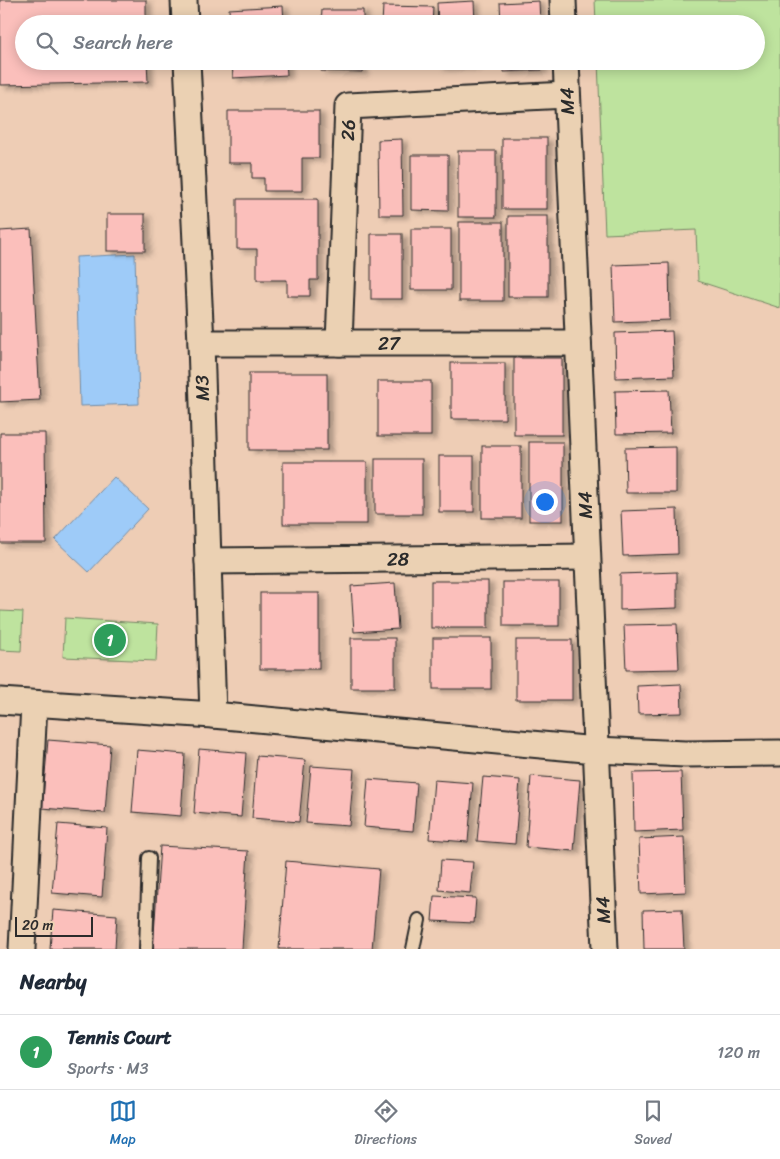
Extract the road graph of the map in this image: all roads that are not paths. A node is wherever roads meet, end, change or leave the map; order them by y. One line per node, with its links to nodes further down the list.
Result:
1 (184, 0): 3 (street)
2 (563, 0): 4 (street)
3 (185, 15)
4 (564, 15)
5 (187, 70): 8 (street, M3)
6 (566, 70): 7 (street, M4)
7 (567, 95): 9 (street, 26); 10 (street, M4)
8 (201, 342): 9 (street, 27); 12 (street, M3)
9 (340, 342): 10 (street, 27)
10 (578, 342): 11 (street, M4)
11 (587, 557): 12 (street, 28); 16 (street, M4)
12 (208, 561): 15 (street, M3)
13 (0, 701): 14 (street)
14 (34, 704): 15 (street); 20 (street)
15 (214, 715): 16 (street)
16 (596, 750): 17 (street); 23 (street, M4)
17 (780, 753)
18 (149, 858): 21 (lane)
19 (419, 920): 22 (lane)
20 (22, 949)
21 (146, 949)
22 (413, 949)
23 (605, 949)

